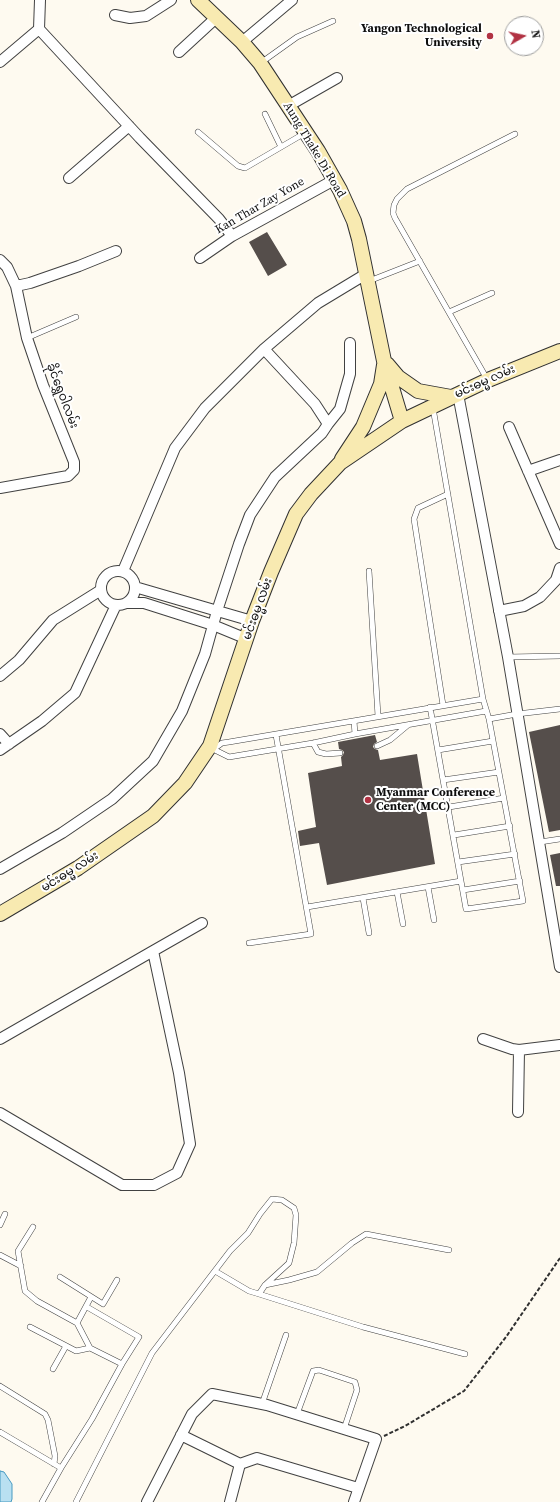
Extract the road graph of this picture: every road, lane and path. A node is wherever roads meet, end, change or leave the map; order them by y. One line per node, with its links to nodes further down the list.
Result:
1 (40, 0): 8 (street)
2 (171, 0): 5 (street)
3 (292, 0): 9 (street)
4 (204, 2): 6 (main road, Aung Thake Di Road)
5 (115, 15)
6 (217, 17): 9 (main road, Aung Thake Di Road); 10 (street)
7 (333, 21): 12 (lane)
8 (39, 29): 11 (street); 16 (street)
9 (242, 42): 12 (main road, Aung Thake Di Road)
10 (179, 52)
11 (0, 62)
12 (260, 64): 14 (main road, Aung Thake Di Road)
13 (337, 78): 14 (street)
14 (288, 106): 18 (main road, Aung Thake Di Road)
15 (265, 114): 20 (lane)
16 (129, 126): 21 (street); 23 (street)
17 (198, 132): 20 (lane)
18 (306, 133): 20 (lane); 22 (main road, Aung Thake Di Road)
19 (515, 134): 27 (lane)
20 (281, 147)
21 (69, 178)
22 (334, 180): 23 (street, Kan Thar Zay Yone); 28 (main road, Aung Thake Di Road)
23 (232, 236): 25 (street, Kan Thar Zay Yone)
24 (116, 251): 29 (street)
25 (200, 258)
26 (0, 260): 29 (street, ခိုင်ရွှေဝါလမ်း)
27 (420, 261): 28 (lane); 31 (lane)
28 (367, 278): 35 (street); 37 (main road, Aung Thake Di Road)
29 (16, 286): 33 (street, ခိုင်ရွှေဝါလမ်း)
30 (492, 293): 31 (lane)
31 (449, 312): 38 (lane)
32 (76, 317): 33 (lane)
33 (27, 338): 47 (street, ခိုင်ရွှေဝါလမ်း)
34 (350, 343): 42 (street)
35 (264, 349): 42 (street); 51 (street)
36 (560, 350): 38 (main road, မင်းဓမ္မ လမ်း)
37 (384, 361): 39 (main road); 41 (main road, Aung Thake Di Road); 45 (main road)
38 (488, 380): 39 (main road, မင်းဓမ္မ လမ်း)
39 (454, 395): 40 (main road, မင်းဓမ္မ လမ်း); 58 (street)
40 (432, 406): 41 (main road, မင်းဓမ္မ လမ်း); 48 (lane)
41 (402, 421): 45 (main road, မင်းဓမ္မ လမ်း)
42 (328, 424): 57 (street)
43 (509, 427): 46 (street)
44 (560, 460): 46 (street)
45 (340, 463): 59 (main road, မင်းဓမ္မ လမ်း)
46 (528, 472): 49 (street)
47 (0, 488)
48 (448, 494): 65 (lane); 66 (lane)
49 (560, 544)
50 (560, 568): 58 (street)
51 (123, 571): 53 (street); 54 (street)
52 (369, 571): 71 (lane)
53 (135, 587): 55 (street); 57 (street)
54 (101, 590): 56 (street); 64 (street)
55 (127, 603): 56 (street); 60 (street)
56 (116, 605): 82 (street)
57 (217, 611): 59 (street); 60 (street)
58 (499, 611): 63 (street)
59 (252, 621): 61 (main road, မင်းဓမ္မ လမ်း)
60 (213, 625): 61 (street); 97 (street)
61 (247, 639): 85 (main road, မင်းဓမ္မ လမ်း)
62 (560, 656): 63 (lane)
63 (508, 657): 70 (street)
64 (0, 676)
65 (483, 699): 66 (lane); 69 (lane)
66 (443, 705): 67 (lane)
67 (430, 707): 71 (lane); 73 (lane)
68 (560, 709): 70 (lane)
69 (486, 711): 72 (lane); 73 (lane)
70 (517, 714): 72 (lane); 94 (street)
71 (378, 716): 74 (lane)
72 (489, 719): 79 (lane)
73 (431, 720): 75 (lane); 84 (lane)
74 (354, 721): 77 (lane); 78 (lane)
75 (408, 724): 78 (lane); 81 (lane)
76 (0, 734): 82 (street)
77 (276, 734): 83 (lane); 85 (lane)
78 (355, 734): 80 (lane)
79 (493, 741): 84 (lane); 87 (lane)
80 (313, 743): 83 (lane); 86 (lane)
81 (378, 746)
82 (4, 747)
83 (278, 748): 85 (lane); 104 (lane)
84 (438, 750): 88 (lane)
85 (210, 751): 105 (main road, မင်းဓမ္မ လမ်း)
86 (340, 753)
87 (499, 772): 88 (lane); 89 (lane)
88 (444, 780): 90 (lane)
89 (504, 798): 90 (lane); 91 (lane)
90 (449, 807): 92 (lane)
91 (510, 826): 92 (lane); 95 (lane)
92 (454, 836): 96 (lane)
93 (560, 839): 94 (lane)
94 (540, 842): 112 (street)
95 (515, 854): 96 (lane); 99 (lane)
96 (458, 862): 98 (lane)
97 (0, 869)
98 (461, 881): 100 (lane); 101 (lane)
99 (520, 881): 101 (lane); 101 (lane)
100 (428, 887): 102 (lane); 106 (lane)
101 (462, 890)
102 (397, 892): 103 (lane); 108 (lane)
103 (363, 898): 104 (lane); 109 (lane)
104 (307, 907): 110 (lane)
105 (0, 914)
106 (434, 920)
107 (202, 923): 111 (street)
108 (403, 924)
109 (369, 933)
110 (249, 943)
111 (153, 951): 113 (street); 118 (street)
112 (560, 967)
113 (0, 1039)
114 (483, 1039): 116 (street)
115 (560, 1045): 116 (street)
116 (519, 1050): 117 (street)
117 (518, 1112)
118 (0, 1113)
119 (5, 1214): 120 (lane)
120 (0, 1225)
121 (33, 1227): 125 (lane)
122 (449, 1250): 129 (lane)
123 (0, 1255): 125 (lane)
124 (560, 1258): 147 (path)
125 (21, 1266): 133 (lane)
126 (214, 1271): 129 (lane); 130 (lane); 153 (lane)
127 (60, 1277): 131 (lane)
128 (117, 1280): 131 (lane)
129 (265, 1285): 130 (lane)
130 (259, 1294): 138 (lane)
131 (91, 1297): 132 (lane)
132 (87, 1307): 133 (lane); 139 (lane)
133 (77, 1323): 137 (lane)
134 (30, 1328): 136 (lane)
135 (286, 1335): 142 (lane)
136 (66, 1346): 137 (lane); 140 (lane)
137 (90, 1348): 139 (lane)
138 (465, 1354)
139 (122, 1364): 150 (lane)
140 (53, 1369)
141 (0, 1386): 148 (lane)
142 (262, 1404): 143 (street); 146 (street)
143 (297, 1414): 144 (street); 144 (lane)
144 (344, 1429): 147 (street)
145 (0, 1432): 148 (lane)
146 (182, 1435): 149 (street); 154 (street)
147 (376, 1439): 151 (street)
148 (54, 1464): 150 (lane)
149 (240, 1464): 151 (street); 155 (street)
150 (61, 1468): 152 (lane)
151 (358, 1488): 156 (street)
152 (42, 1502)
153 (76, 1502)
154 (147, 1502)
155 (230, 1502)
156 (354, 1502)

